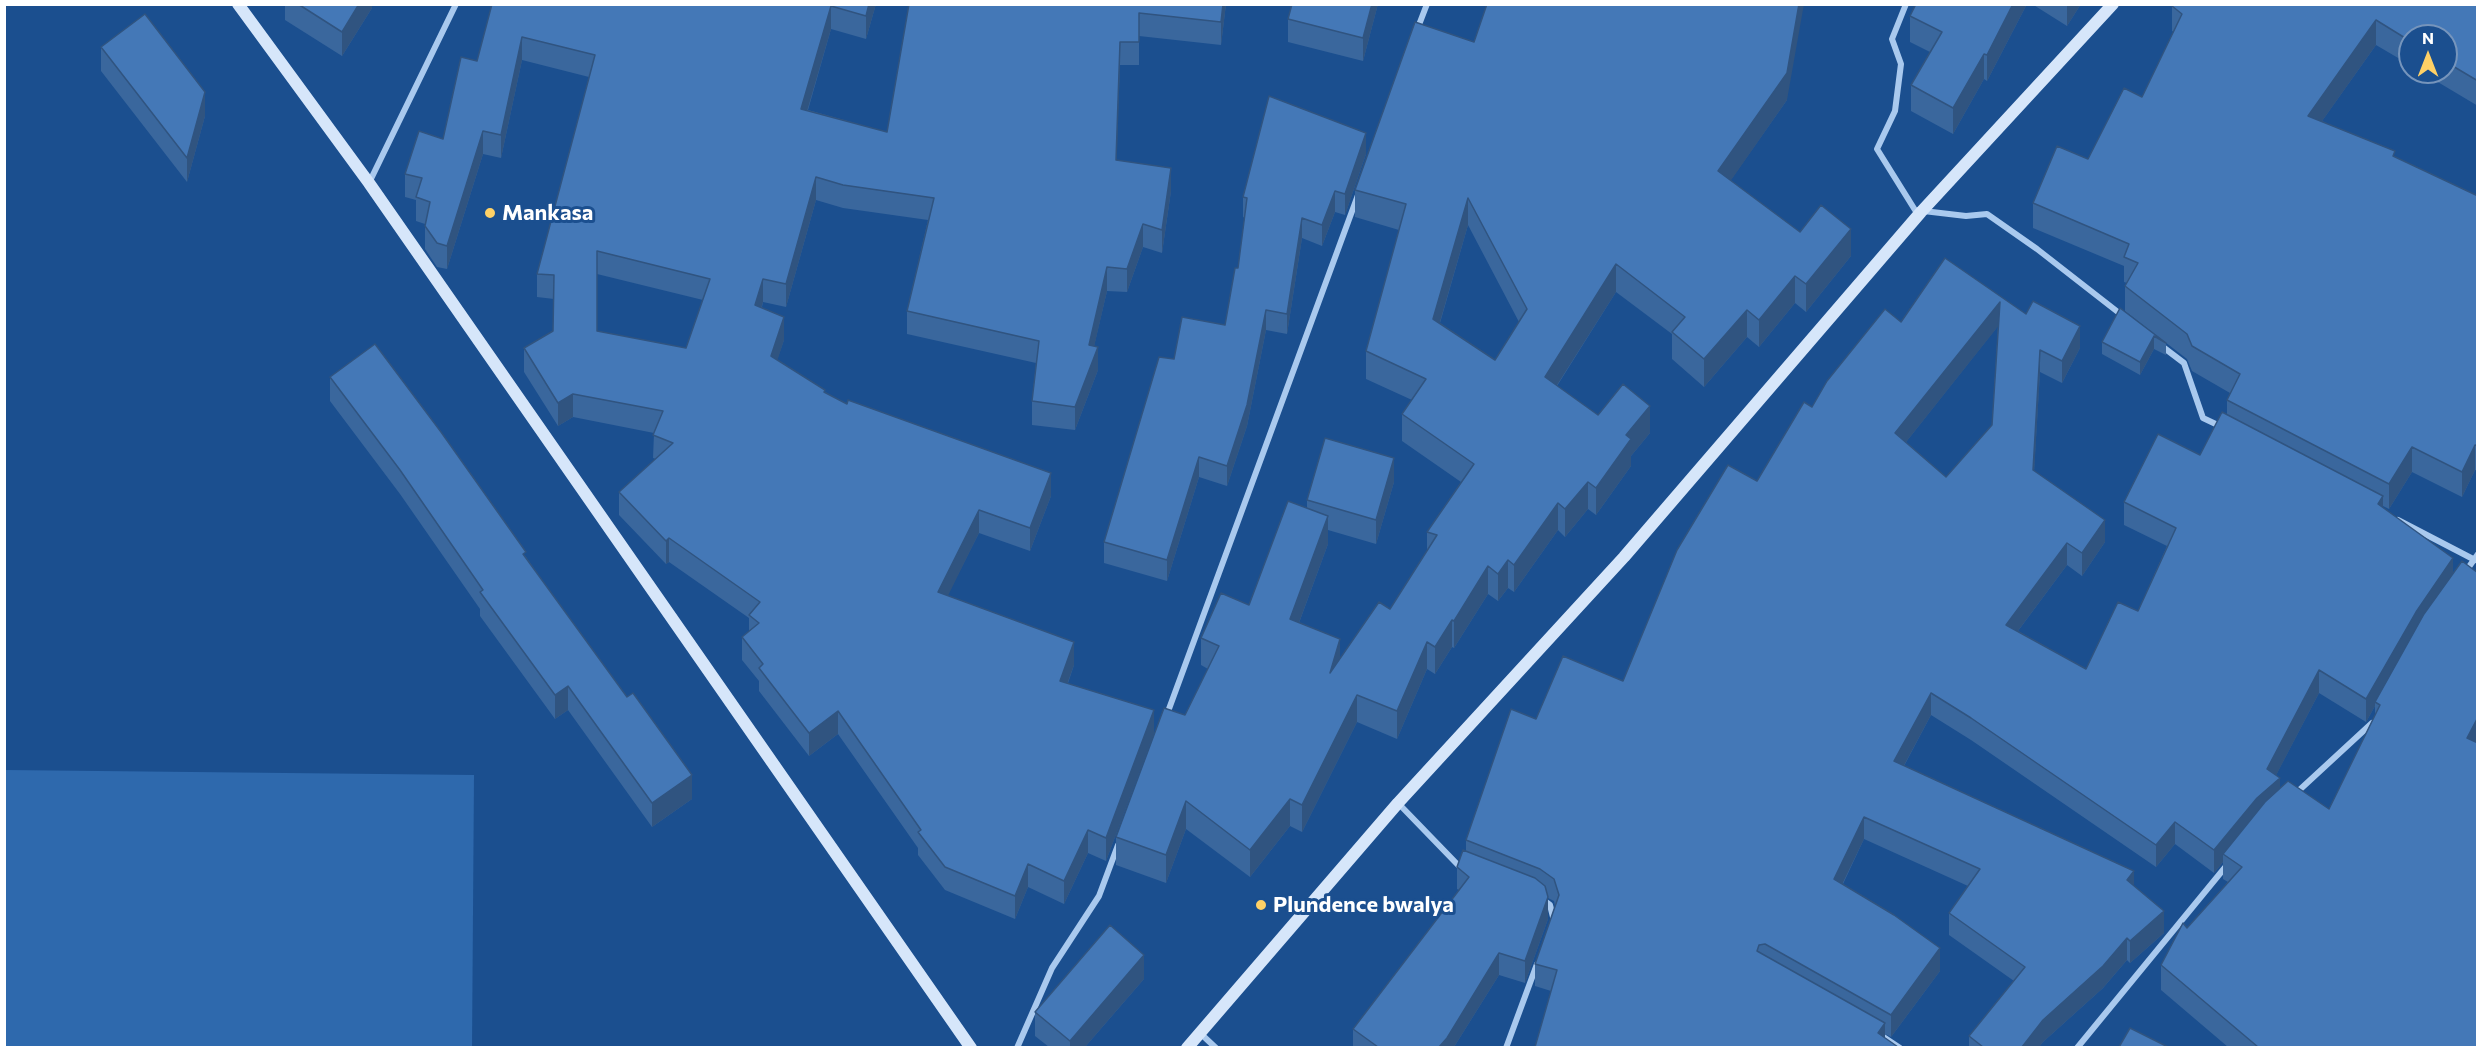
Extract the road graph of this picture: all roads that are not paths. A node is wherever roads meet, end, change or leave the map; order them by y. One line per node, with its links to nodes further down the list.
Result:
1 (238, 4): 7 (street)
2 (456, 4): 7 (street)
3 (1427, 4): 6 (street)
4 (1906, 4): 9 (street)
5 (2113, 4): 9 (street)
6 (1415, 36)
7 (369, 183): 28 (street)
8 (1362, 183): 17 (street)
9 (1921, 212): 10 (street); 19 (street)
10 (2129, 320)
11 (2156, 342): 12 (street)
12 (2224, 429)
13 (2391, 516): 14 (street)
14 (2476, 557): 15 (street)
15 (2461, 579)
16 (2376, 717): 18 (street)
17 (1161, 729)
18 (2286, 801)
19 (1398, 803): 22 (street); 27 (street)
20 (1120, 840): 29 (street)
21 (2232, 859): 34 (street)
22 (1468, 868)
23 (1537, 896): 24 (street)
24 (1550, 930)
25 (1538, 961): 32 (street)
26 (1875, 1032): 33 (street)
27 (1199, 1033): 30 (street); 31 (street)
28 (971, 1047)
29 (1017, 1047)
30 (1187, 1047)
31 (1216, 1047)
32 (1506, 1047)
33 (1900, 1047)
34 (2077, 1047)

